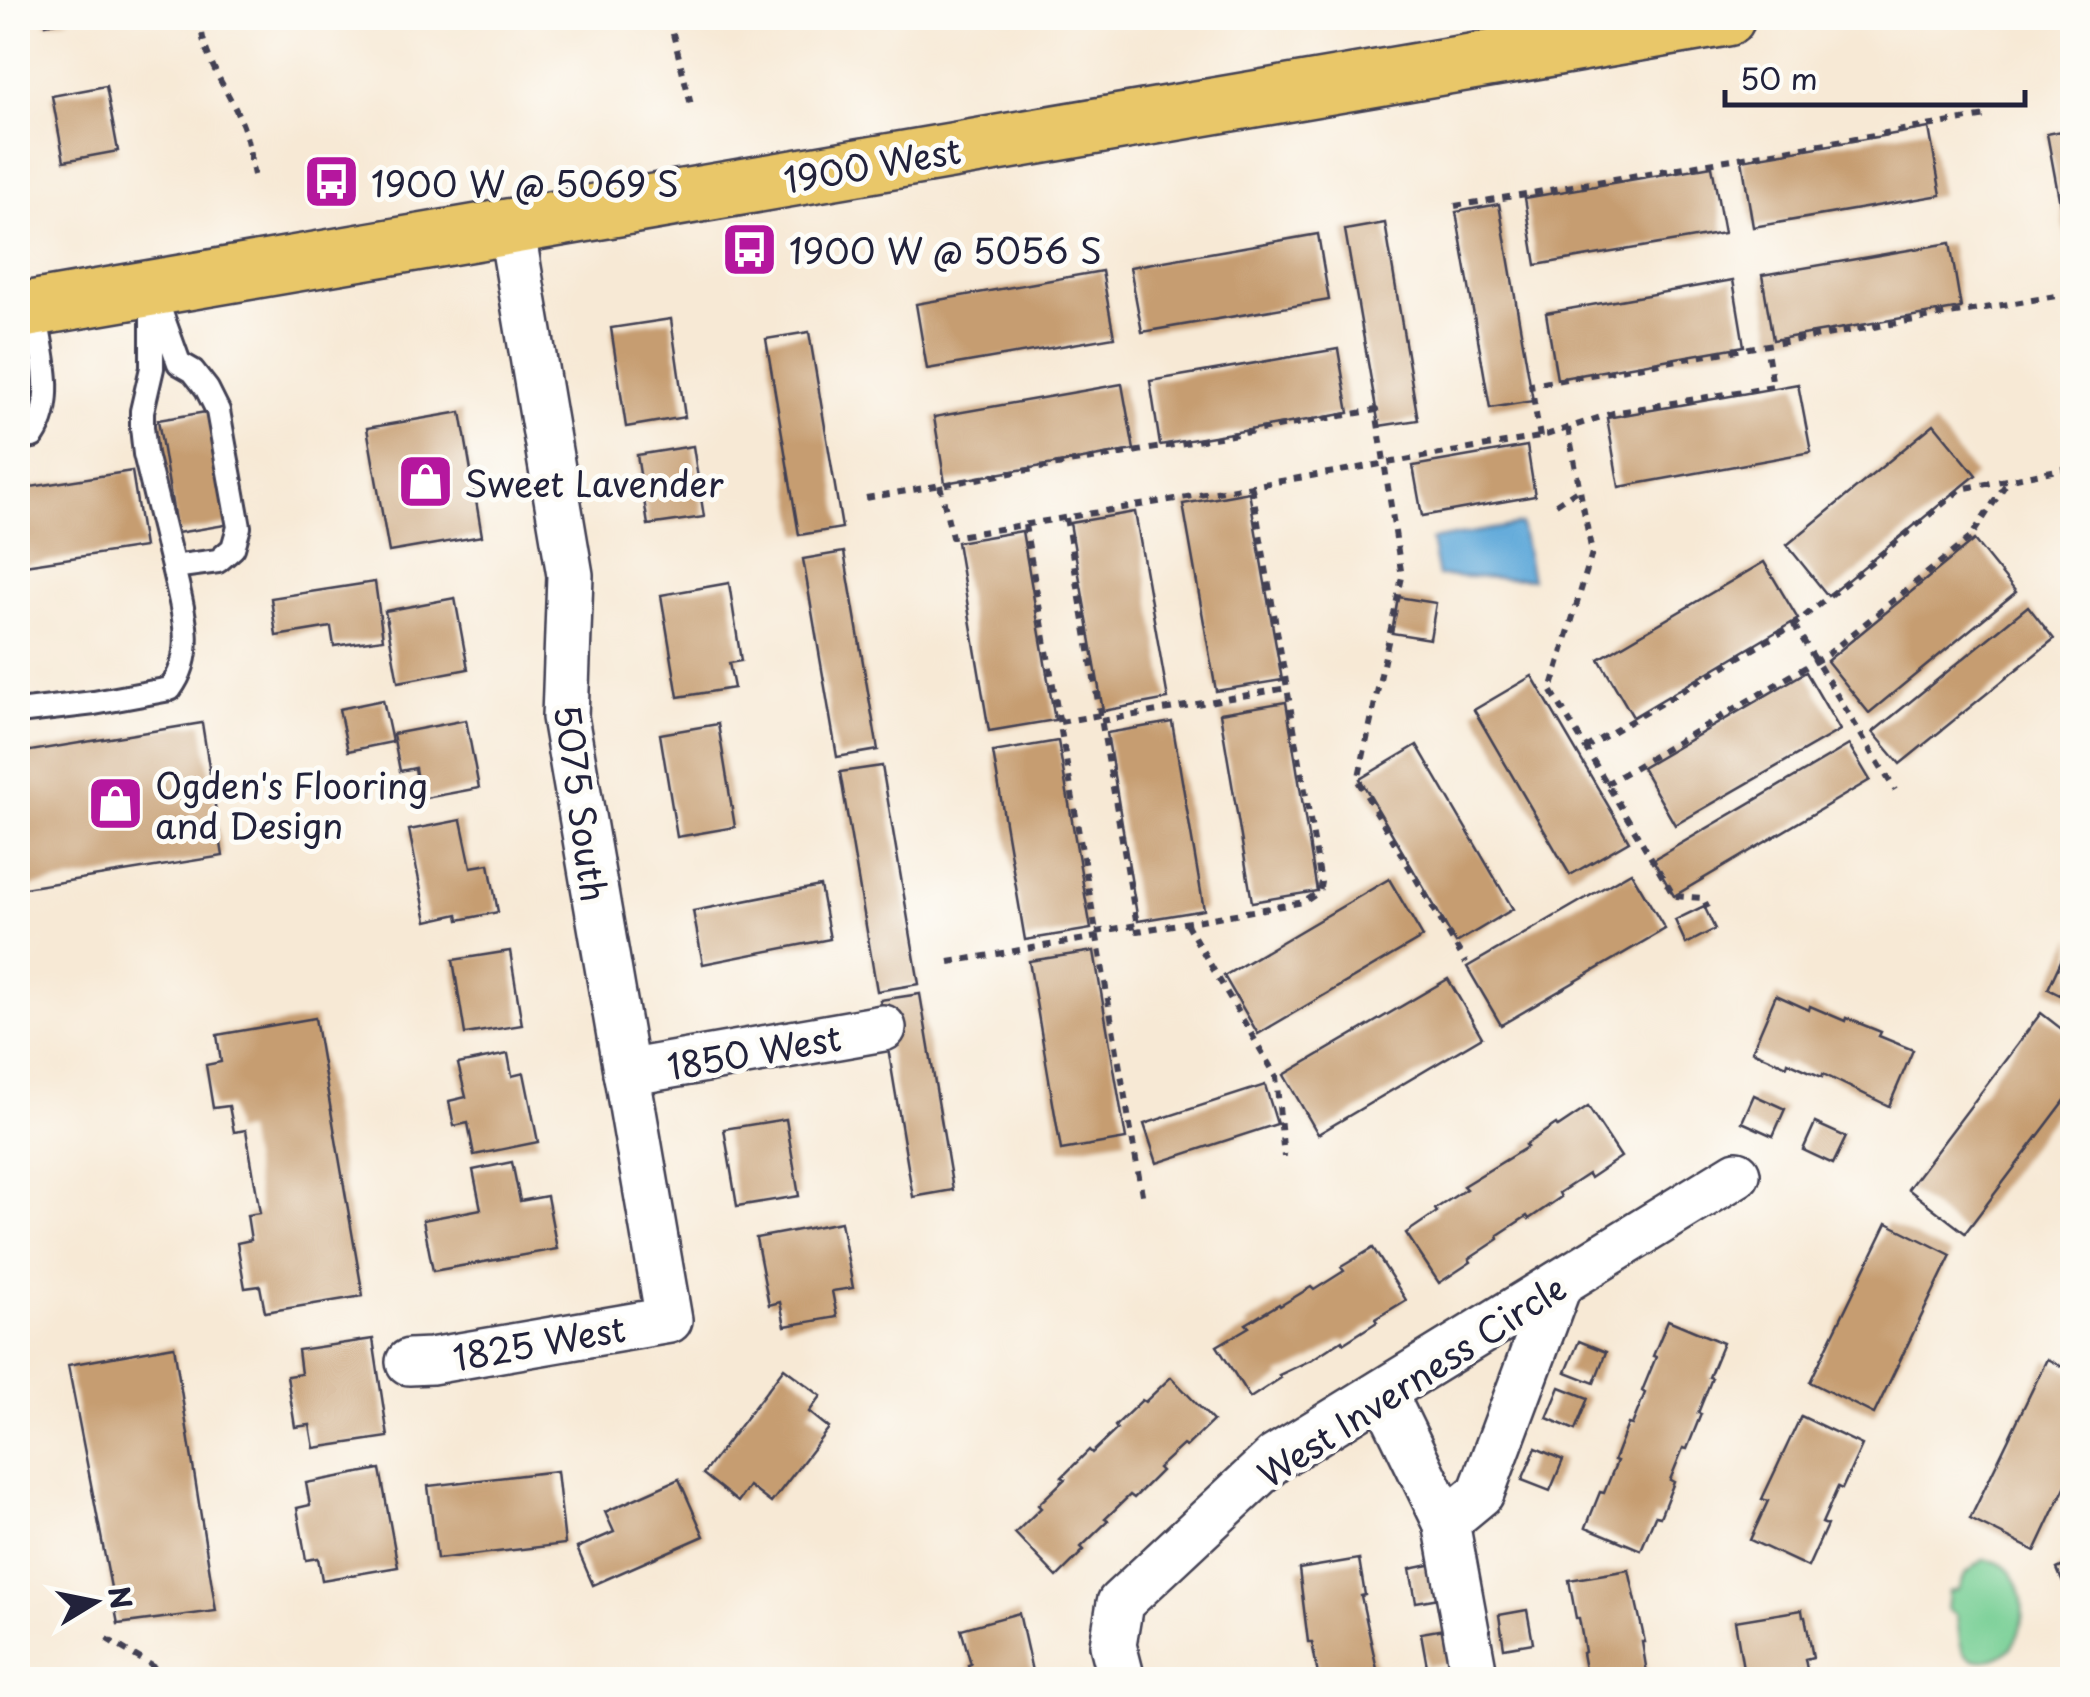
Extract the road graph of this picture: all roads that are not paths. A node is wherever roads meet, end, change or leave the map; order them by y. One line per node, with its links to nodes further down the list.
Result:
1 (1728, 18): 2 (main road, 1900 West)
2 (511, 226): 3 (main road, 1900 West); 9 (street, 5075 South)
3 (152, 288): 4 (main road, 1900 West); 6 (lane); 6 (lane)
4 (26, 309): 5 (lane)
5 (18, 439)
6 (173, 567): 7 (lane)
7 (18, 712)
8 (882, 1028): 9 (street, 1850 West)
9 (626, 1072): 12 (street, 5075 South)
10 (1737, 1174): 11 (street, West Inverness Circle)
11 (1559, 1284): 14 (street, West Inverness Circle); 15 (street)
12 (669, 1320): 13 (street, 1825 West)
13 (409, 1362)
14 (1383, 1392): 15 (street); 16 (street, West Inverness Circle)
15 (1446, 1522): 17 (street)
16 (1122, 1680)
17 (1475, 1680)

